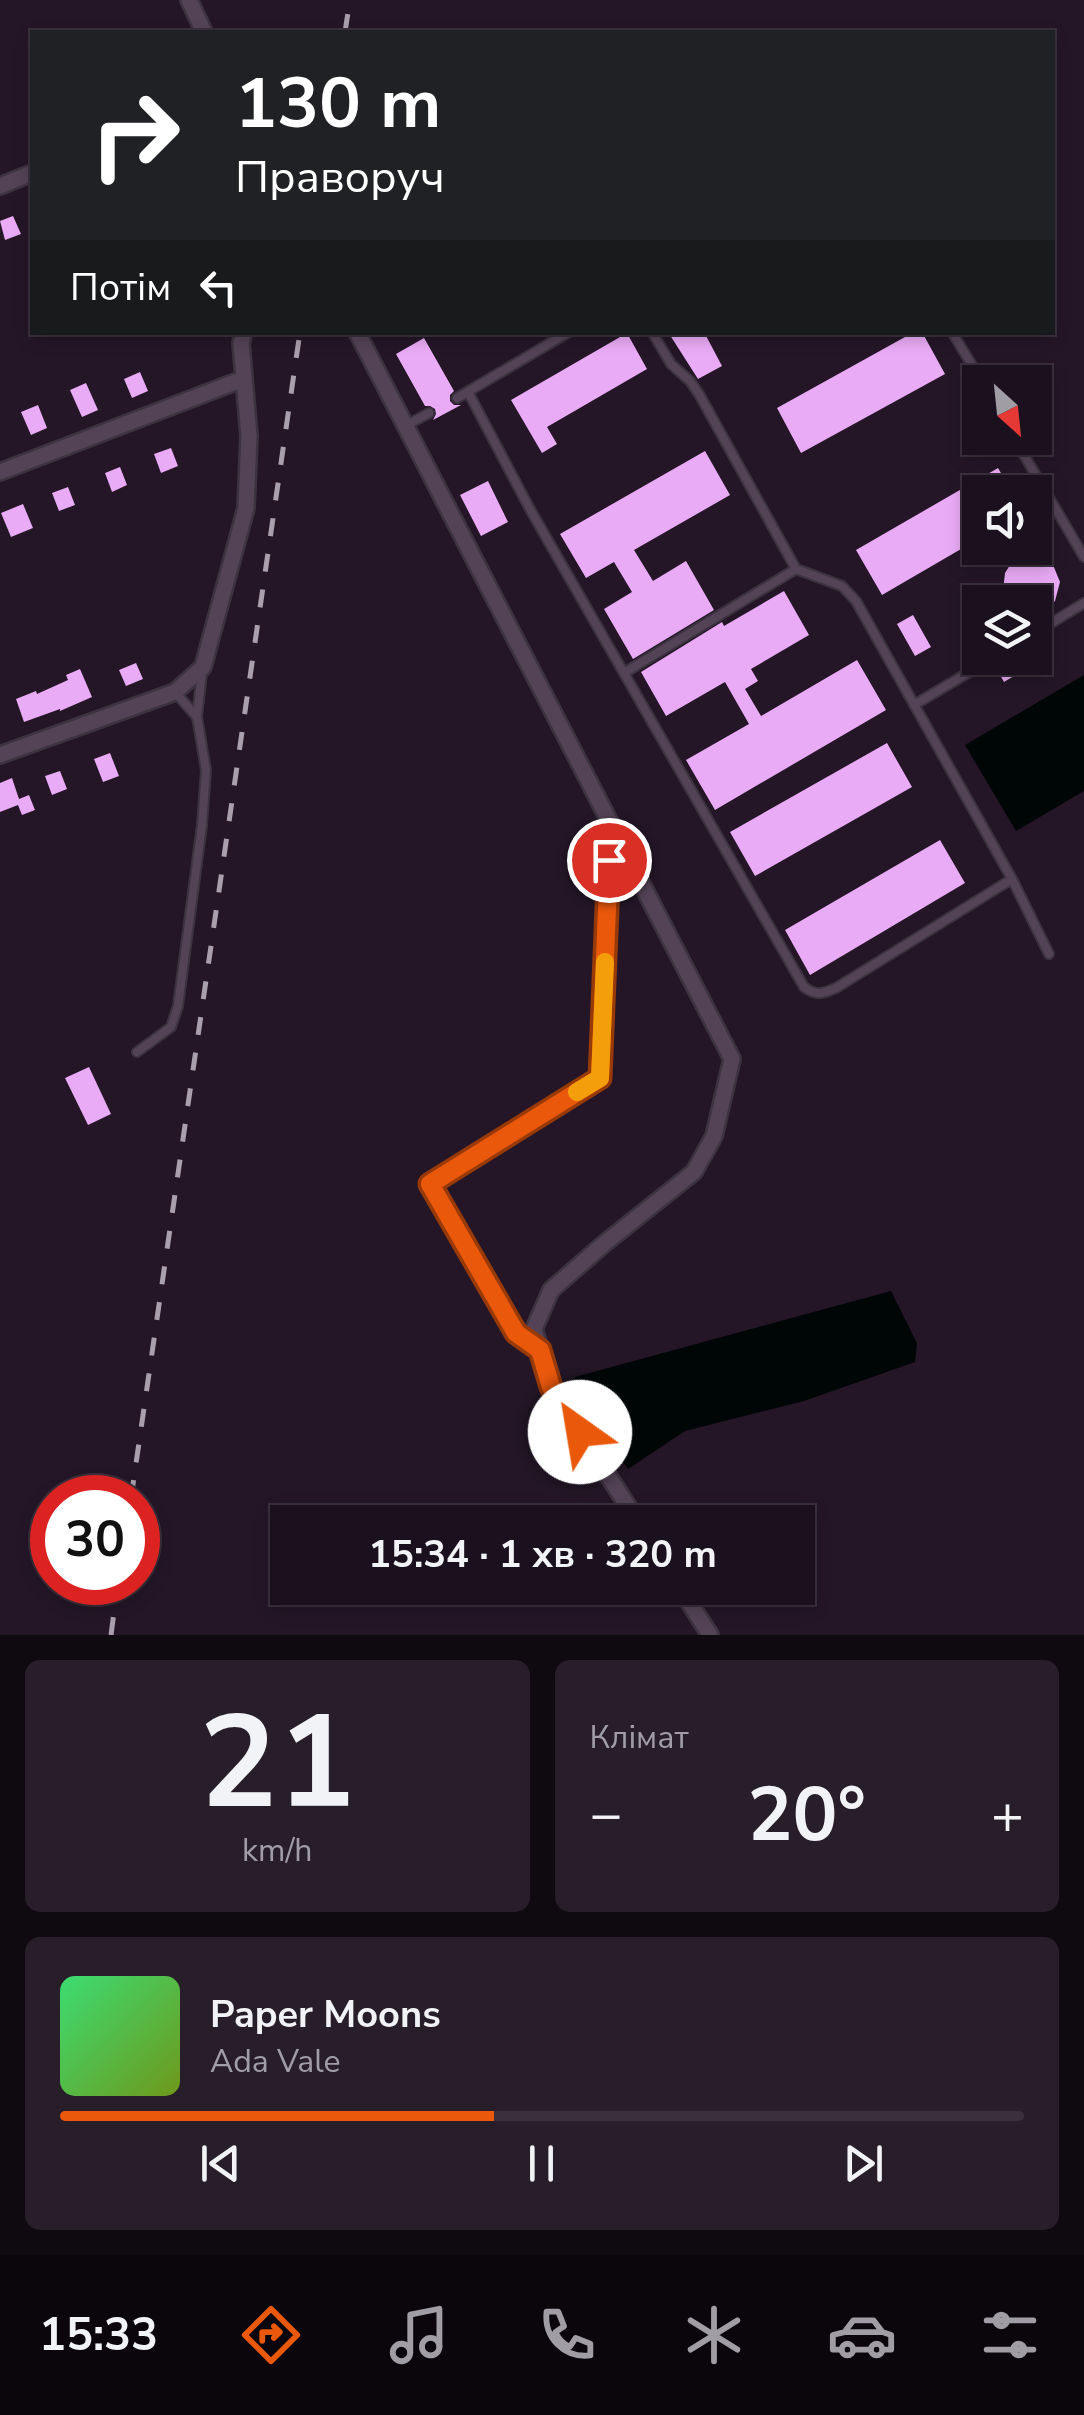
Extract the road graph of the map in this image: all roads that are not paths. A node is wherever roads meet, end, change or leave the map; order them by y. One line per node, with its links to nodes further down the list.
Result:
1 (189, 0): 2 (street)
2 (203, 30)
3 (30, 174): 4 (street)
4 (0, 186)
5 (243, 335): 11 (street)
6 (359, 335): 15 (street)
7 (564, 335): 12 (lane)
8 (654, 335): 19 (lane)
9 (954, 335): 10 (lane)
10 (972, 365)
11 (243, 379): 17 (street); 22 (street)
12 (468, 392): 13 (lane); 23 (lane)
13 (457, 398)
14 (429, 413): 15 (lane)
15 (406, 426): 29 (street)
16 (1024, 455): 18 (lane)
17 (0, 472)
18 (1084, 557)
19 (796, 569): 23 (lane); 26 (lane)
20 (1084, 603): 21 (lane)
21 (1052, 622)
22 (203, 667): 25 (street); 27 (lane)
23 (624, 673): 30 (lane)
24 (965, 675): 26 (lane)
25 (176, 692): 27 (lane); 28 (street)
26 (914, 705): 30 (lane)
27 (196, 717): 32 (lane)
28 (0, 756)
29 (610, 824): 33 (street); 33 (lane)
30 (1012, 879): 31 (lane)
31 (1049, 954)
32 (137, 1052)
33 (540, 1350): 34 (street)
34 (627, 1505)
35 (691, 1605): 36 (street)
36 (710, 1635)

